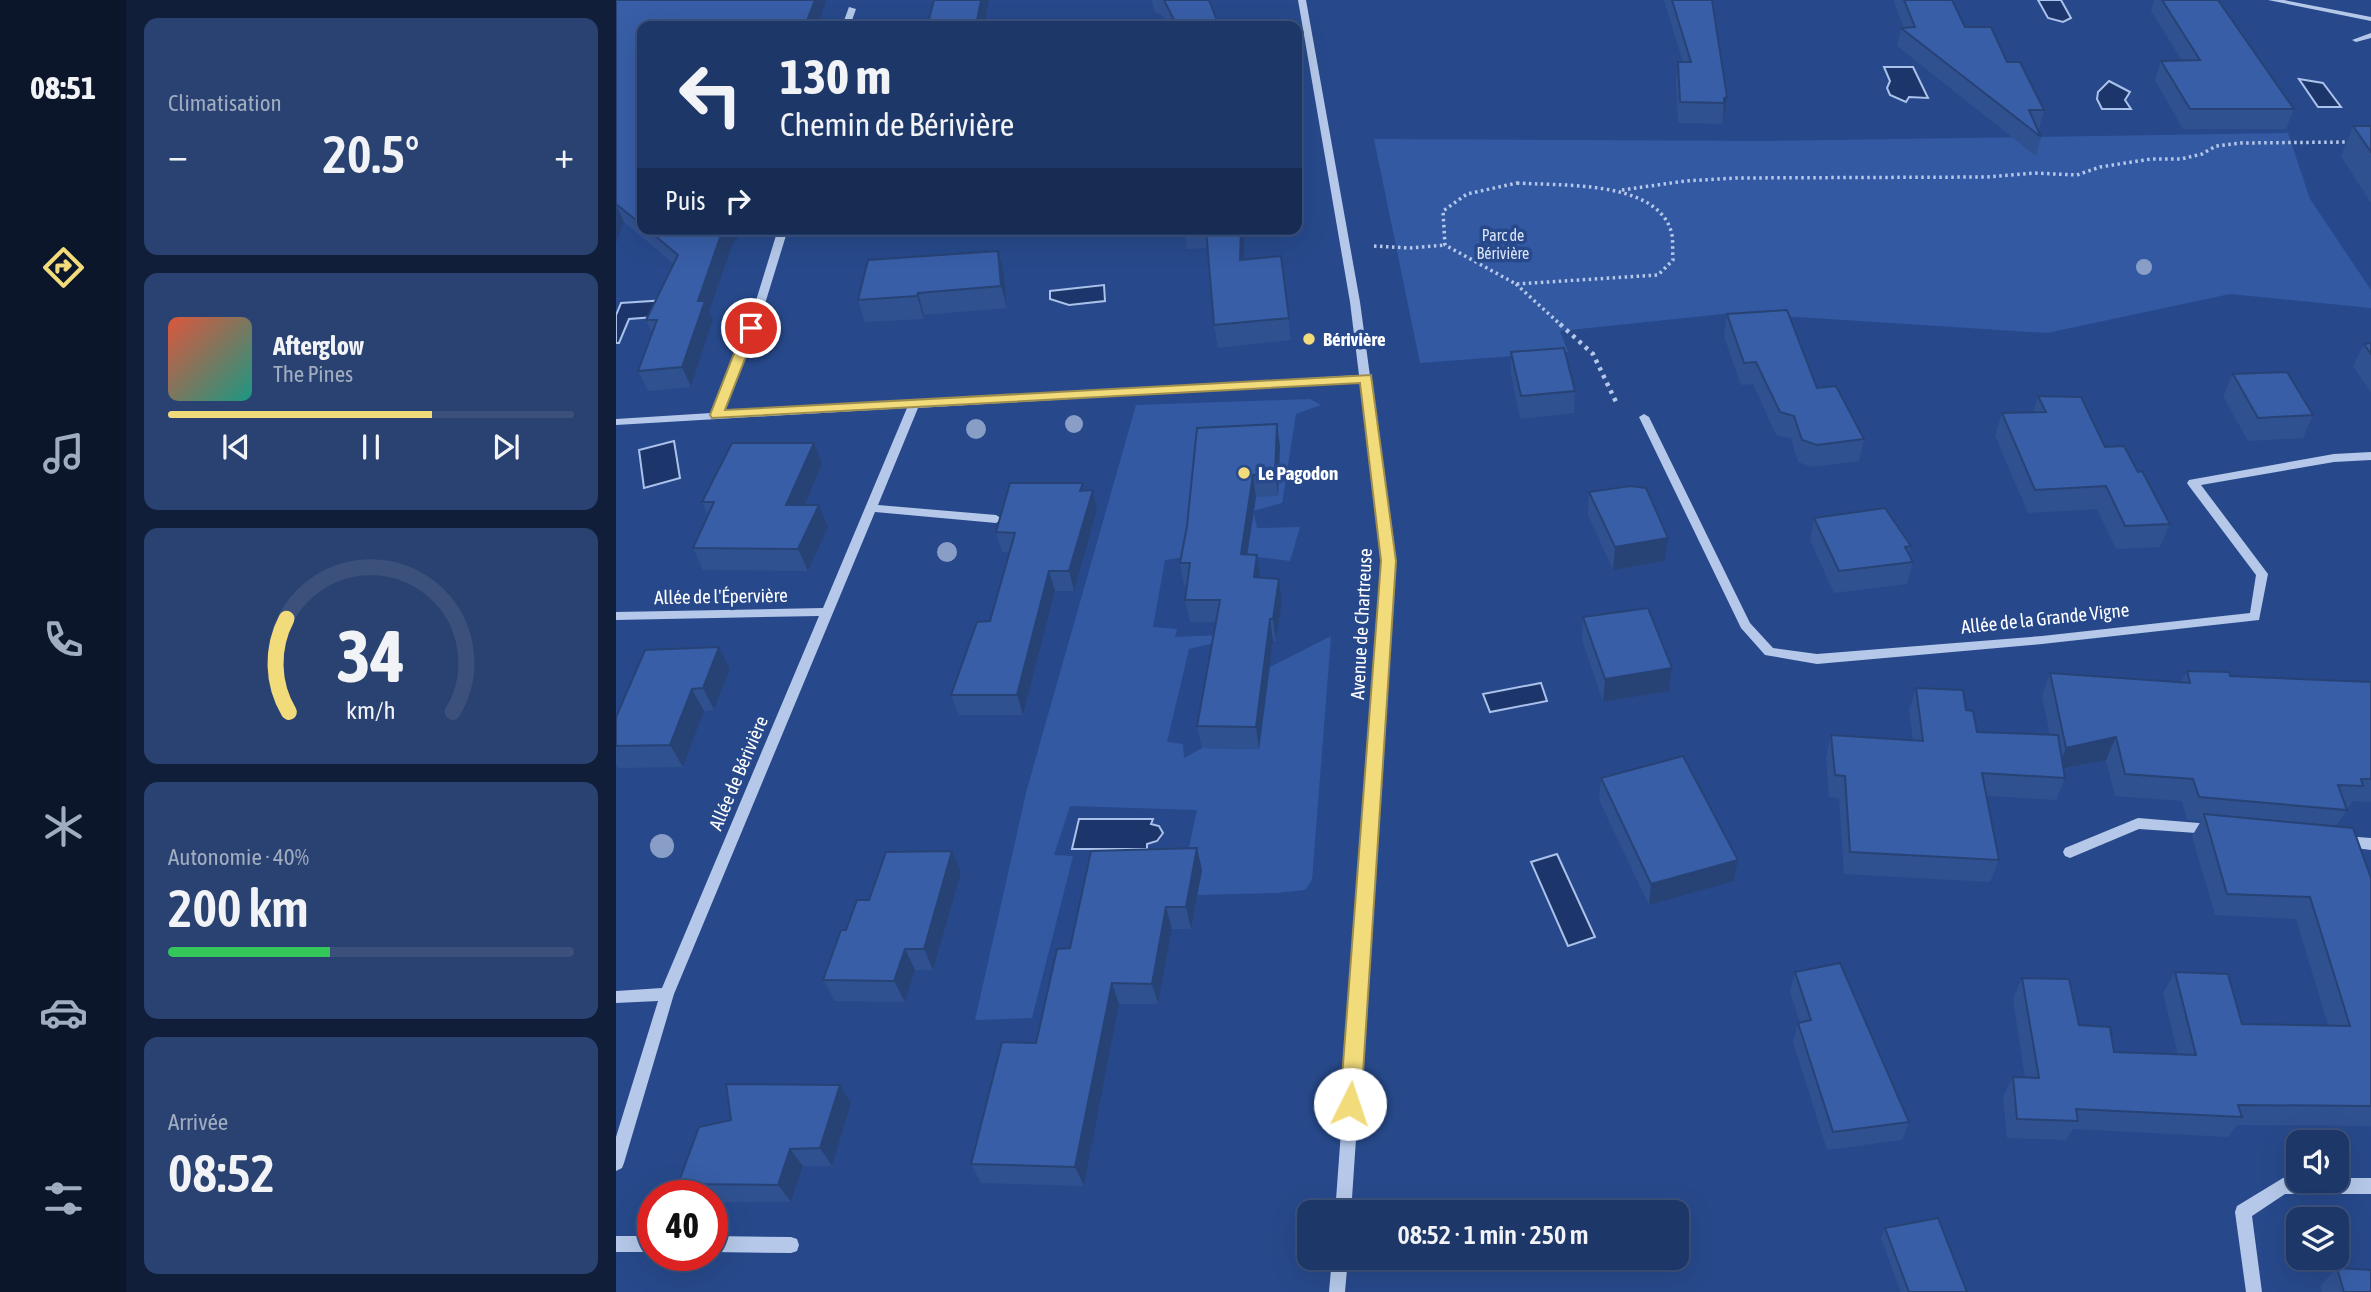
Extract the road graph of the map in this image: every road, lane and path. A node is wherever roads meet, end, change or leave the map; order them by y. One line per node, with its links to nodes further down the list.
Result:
1 (1302, 0): 11 (street, Avenue de Chartreuse)
2 (2272, 0): 4 (street)
3 (852, 9): 5 (street)
4 (2371, 19)
5 (848, 21)
6 (2371, 35): 7 (street)
7 (2356, 40)
8 (2357, 142): 9 (path)
9 (1622, 190): 12 (path); 13 (path)
10 (781, 235): 16 (street)
11 (1345, 245): 12 (path); 14 (street, Avenue de Chartreuse)
12 (1445, 245): 13 (path)
13 (1516, 284): 17 (path)
14 (1366, 378): 15 (street); 33 (street, Avenue de Chartreuse)
15 (914, 405): 16 (street); 21 (street, Allée de Bérivière)
16 (716, 415): 19 (street)
17 (1622, 415)
18 (1644, 418): 20 (street, Allée de la Grande Vigne)
19 (616, 422)
20 (2371, 456)
21 (870, 509): 22 (street); 23 (street, Allée de Bérivière)
22 (996, 519)
23 (827, 612): 24 (street, Allée de l'Épervière); 29 (street, Allée de Bérivière)
24 (616, 615)
25 (2220, 830): 28 (street)
26 (2330, 841): 27 (street)
27 (2371, 844)
28 (2070, 852)
29 (667, 994): 30 (street); 31 (street, Allée de Bérivière)
30 (616, 997)
31 (616, 1163)
32 (2371, 1186): 40 (street)
33 (1344, 1200)
34 (616, 1244): 35 (street)
35 (637, 1244)
36 (728, 1244): 37 (street)
37 (791, 1245)
38 (1339, 1270): 39 (street)
39 (1337, 1292)
40 (2254, 1292)

